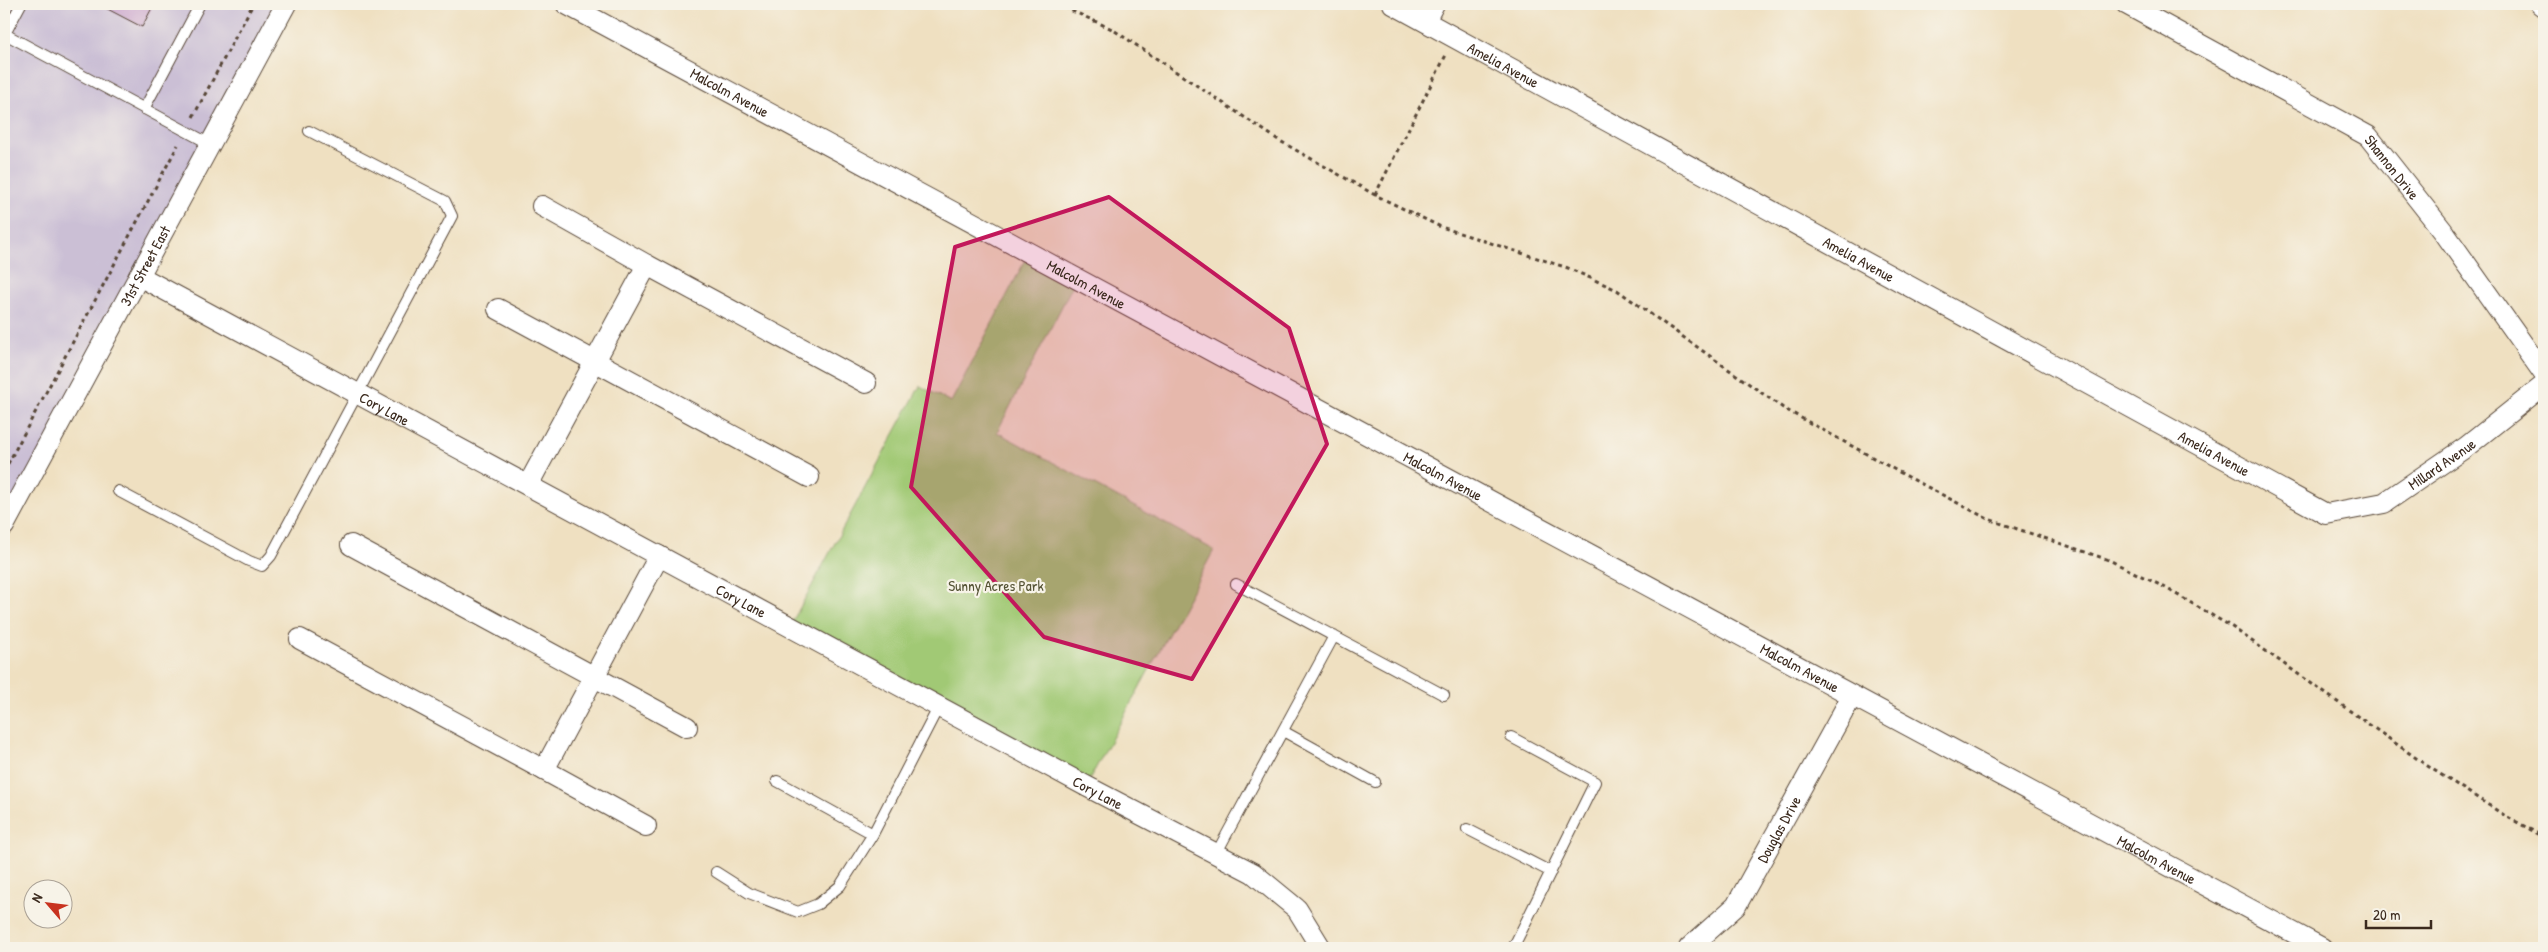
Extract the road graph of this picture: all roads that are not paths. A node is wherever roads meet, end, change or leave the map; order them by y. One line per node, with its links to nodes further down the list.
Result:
1 (21, 4): 11 (lane)
2 (200, 4): 11 (lane)
3 (286, 4): 13 (street, 31st Street East)
4 (566, 4): 35 (street, Malcolm Avenue)
5 (1393, 4): 10 (street, Amelia Avenue)
6 (2126, 4): 9 (street, Shannon Drive)
7 (2540, 4): 8 (street)
8 (2544, 7)
9 (2150, 9): 19 (street, Shannon Drive)
10 (1429, 12): 26 (street, Amelia Avenue)
11 (144, 109): 13 (lane)
12 (309, 131): 22 (lane)
13 (210, 144): 16 (street, 31st Street East)
14 (542, 206): 15 (street)
15 (646, 265): 18 (street); 20 (street)
16 (139, 276): 22 (street, Cory Lane); 27 (street, 31st Street East)
17 (498, 309): 18 (street)
18 (595, 361): 23 (street); 24 (street)
19 (2544, 374)
20 (866, 382)
21 (2544, 385): 26 (street, Millard Avenue)
22 (358, 394): 24 (street, Cory Lane); 25 (lane)
23 (809, 477)
24 (528, 485): 29 (street, Cory Lane)
25 (118, 491)
26 (2326, 514)
27 (4, 526)
28 (351, 545): 33 (street)
29 (659, 556): 33 (street); 36 (street, Cory Lane)
30 (1236, 584): 31 (lane)
31 (1334, 636): 34 (lane); 38 (lane)
32 (300, 639): 40 (street)
33 (595, 676): 37 (street); 40 (street)
34 (1444, 696)
35 (1852, 696): 51 (street, Douglas Drive); 52 (street, Malcolm Avenue)
36 (938, 706): 45 (lane); 46 (street, Cory Lane)
37 (687, 727)
38 (1283, 731): 42 (lane); 46 (lane)
39 (1511, 737): 48 (lane)
40 (544, 770): 43 (street)
41 (777, 781): 45 (lane)
42 (1375, 782)
43 (646, 826)
44 (1467, 829): 48 (lane)
45 (873, 834): 47 (lane)
46 (1216, 854): 49 (street, Cory Lane)
47 (716, 872)
48 (1551, 872): 50 (lane)
49 (1321, 948)
50 (1513, 948)
51 (1689, 948)
52 (2322, 948)

